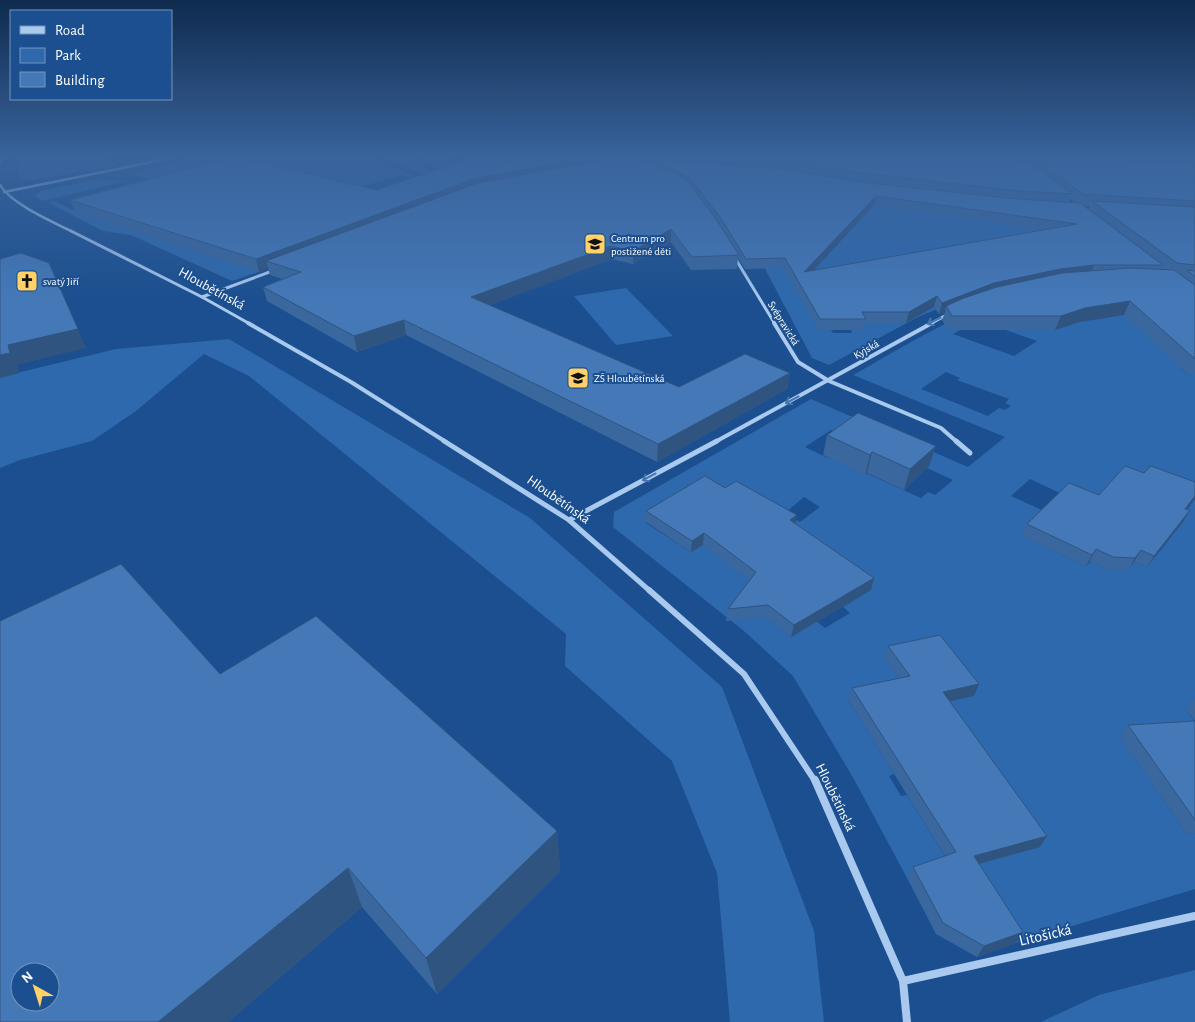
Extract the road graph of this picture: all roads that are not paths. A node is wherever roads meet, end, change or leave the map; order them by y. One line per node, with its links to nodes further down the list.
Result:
1 (26, 206): 4 (street, Hloubětínská)
2 (731, 252): 6 (street, Svépravická)
3 (278, 269): 4 (street)
4 (202, 297): 8 (street, Hloubětínská)
5 (955, 310): 6 (street, Kyjská, one-way to 6)
6 (829, 380): 7 (street, Svépravická); 8 (street, Kyjská, one-way to 8)
7 (970, 453)
8 (570, 520): 10 (street, Hloubětínská)
9 (1195, 916): 10 (street, Litošická)
10 (903, 981): 11 (street, Hloubětínská)
11 (906, 1022)

